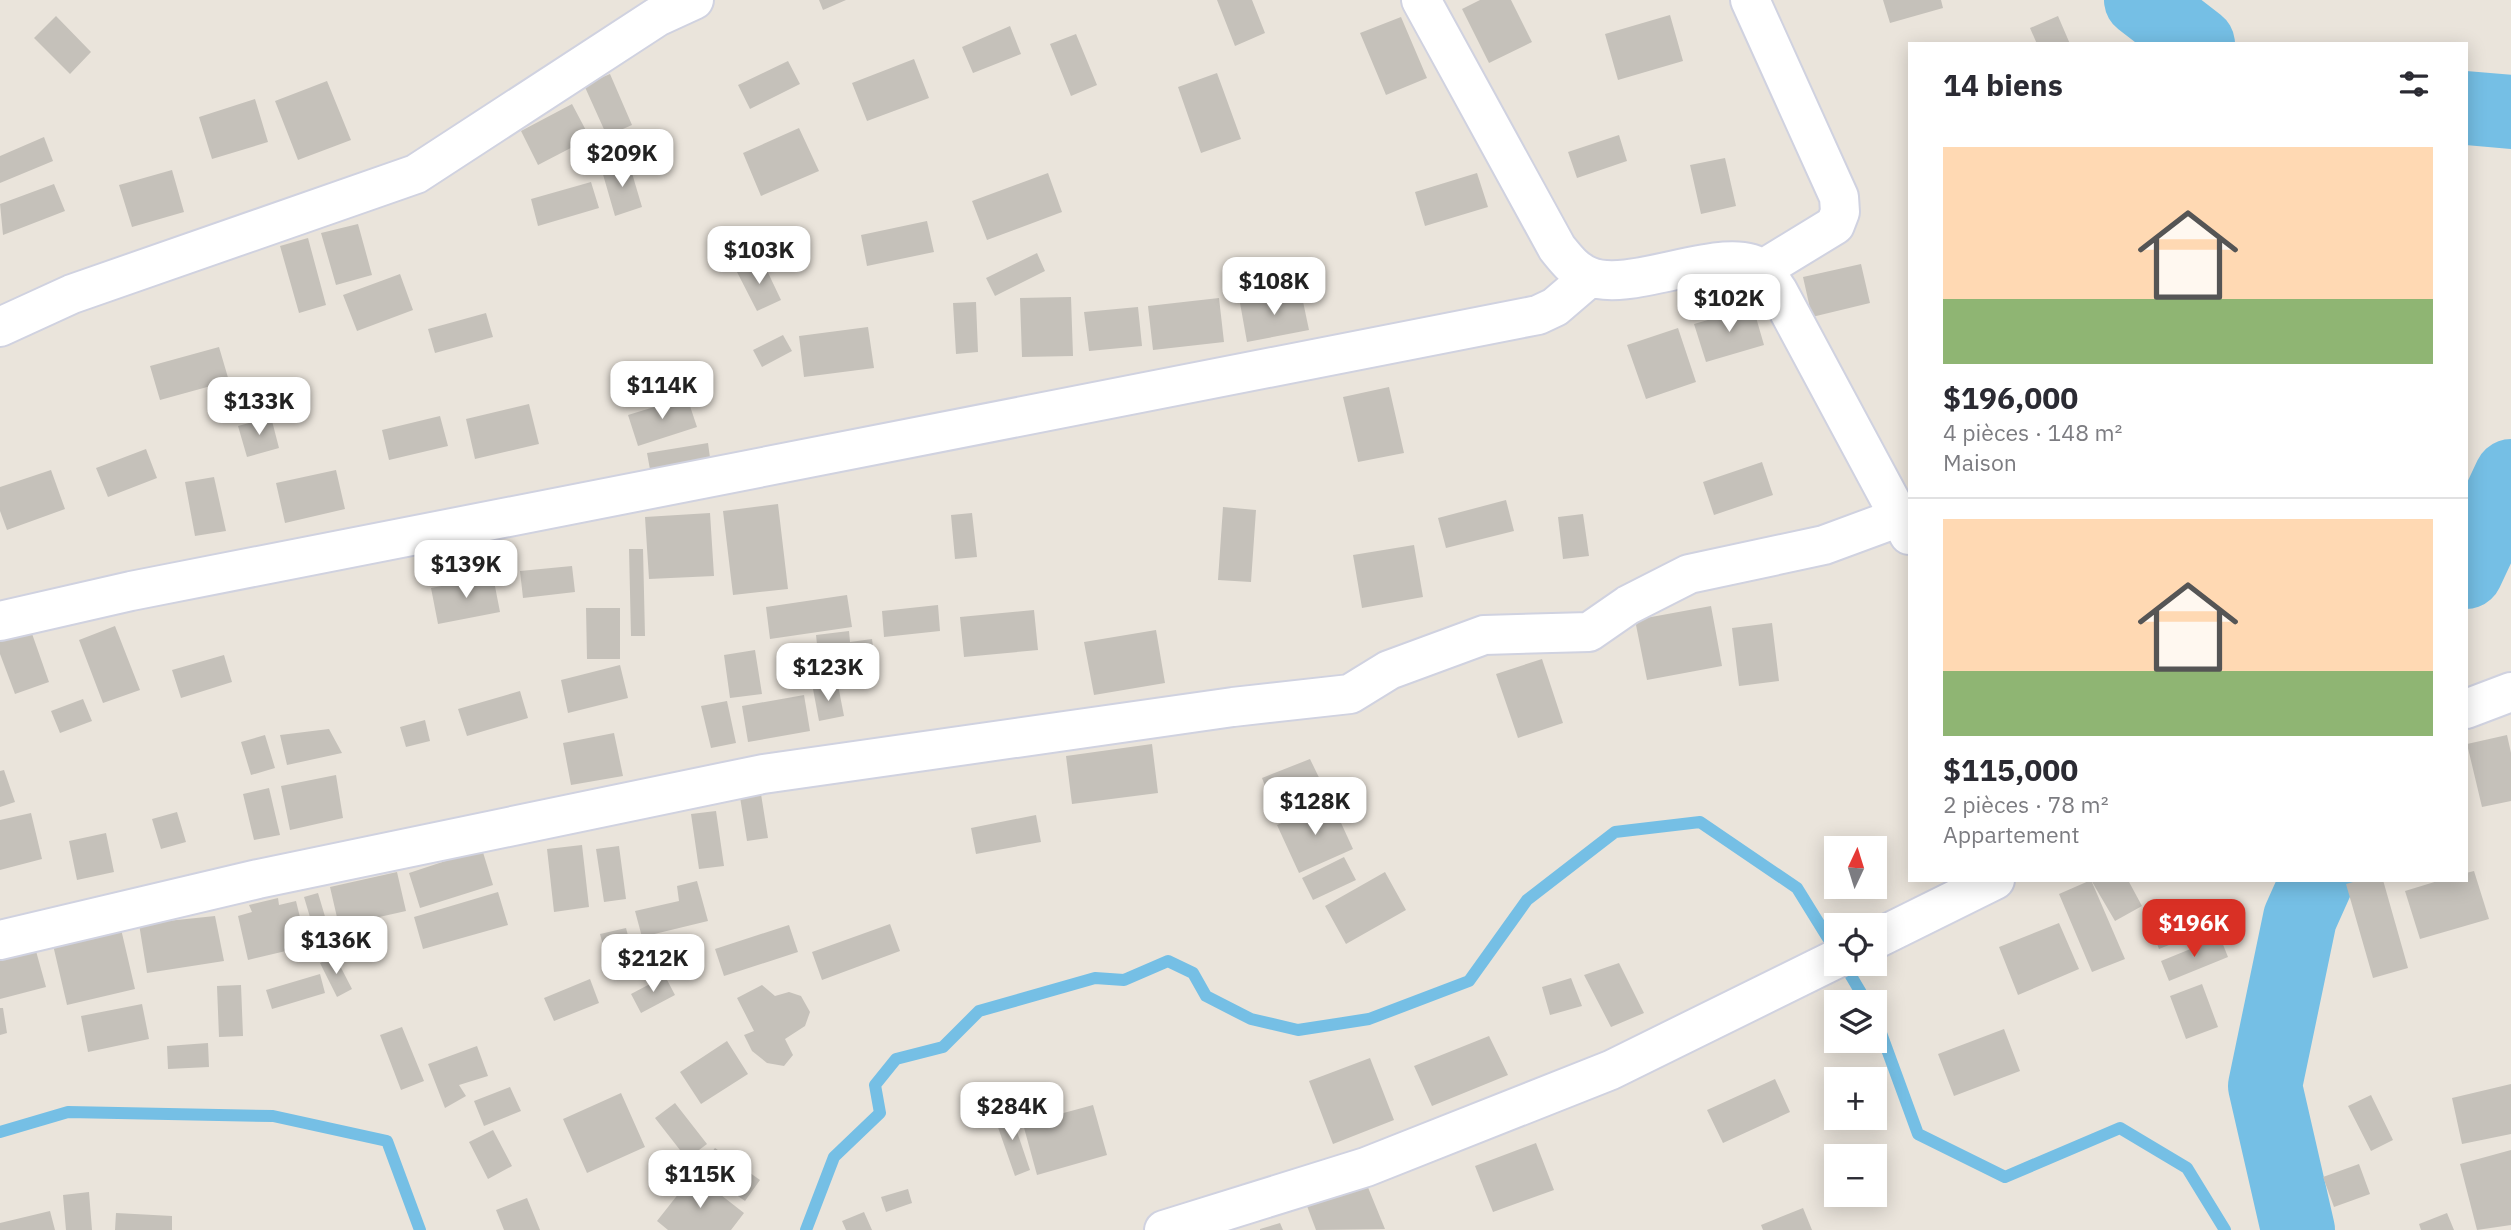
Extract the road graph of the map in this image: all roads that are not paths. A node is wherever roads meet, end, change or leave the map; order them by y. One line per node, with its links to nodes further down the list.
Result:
1 (694, 0): 6 (street)
2 (1421, 0): 5 (street)
3 (1751, 0): 4 (street)
4 (1763, 269): 5 (street); 7 (street)
5 (1590, 278): 8 (street)
6 (0, 327)
7 (1905, 526): 13 (street)
8 (0, 621)
9 (2511, 692): 10 (street)
10 (2468, 708)
11 (1991, 882): 12 (street)
12 (1887, 934)
13 (0, 940)
14 (1824, 965): 15 (street)
15 (1164, 1230)

